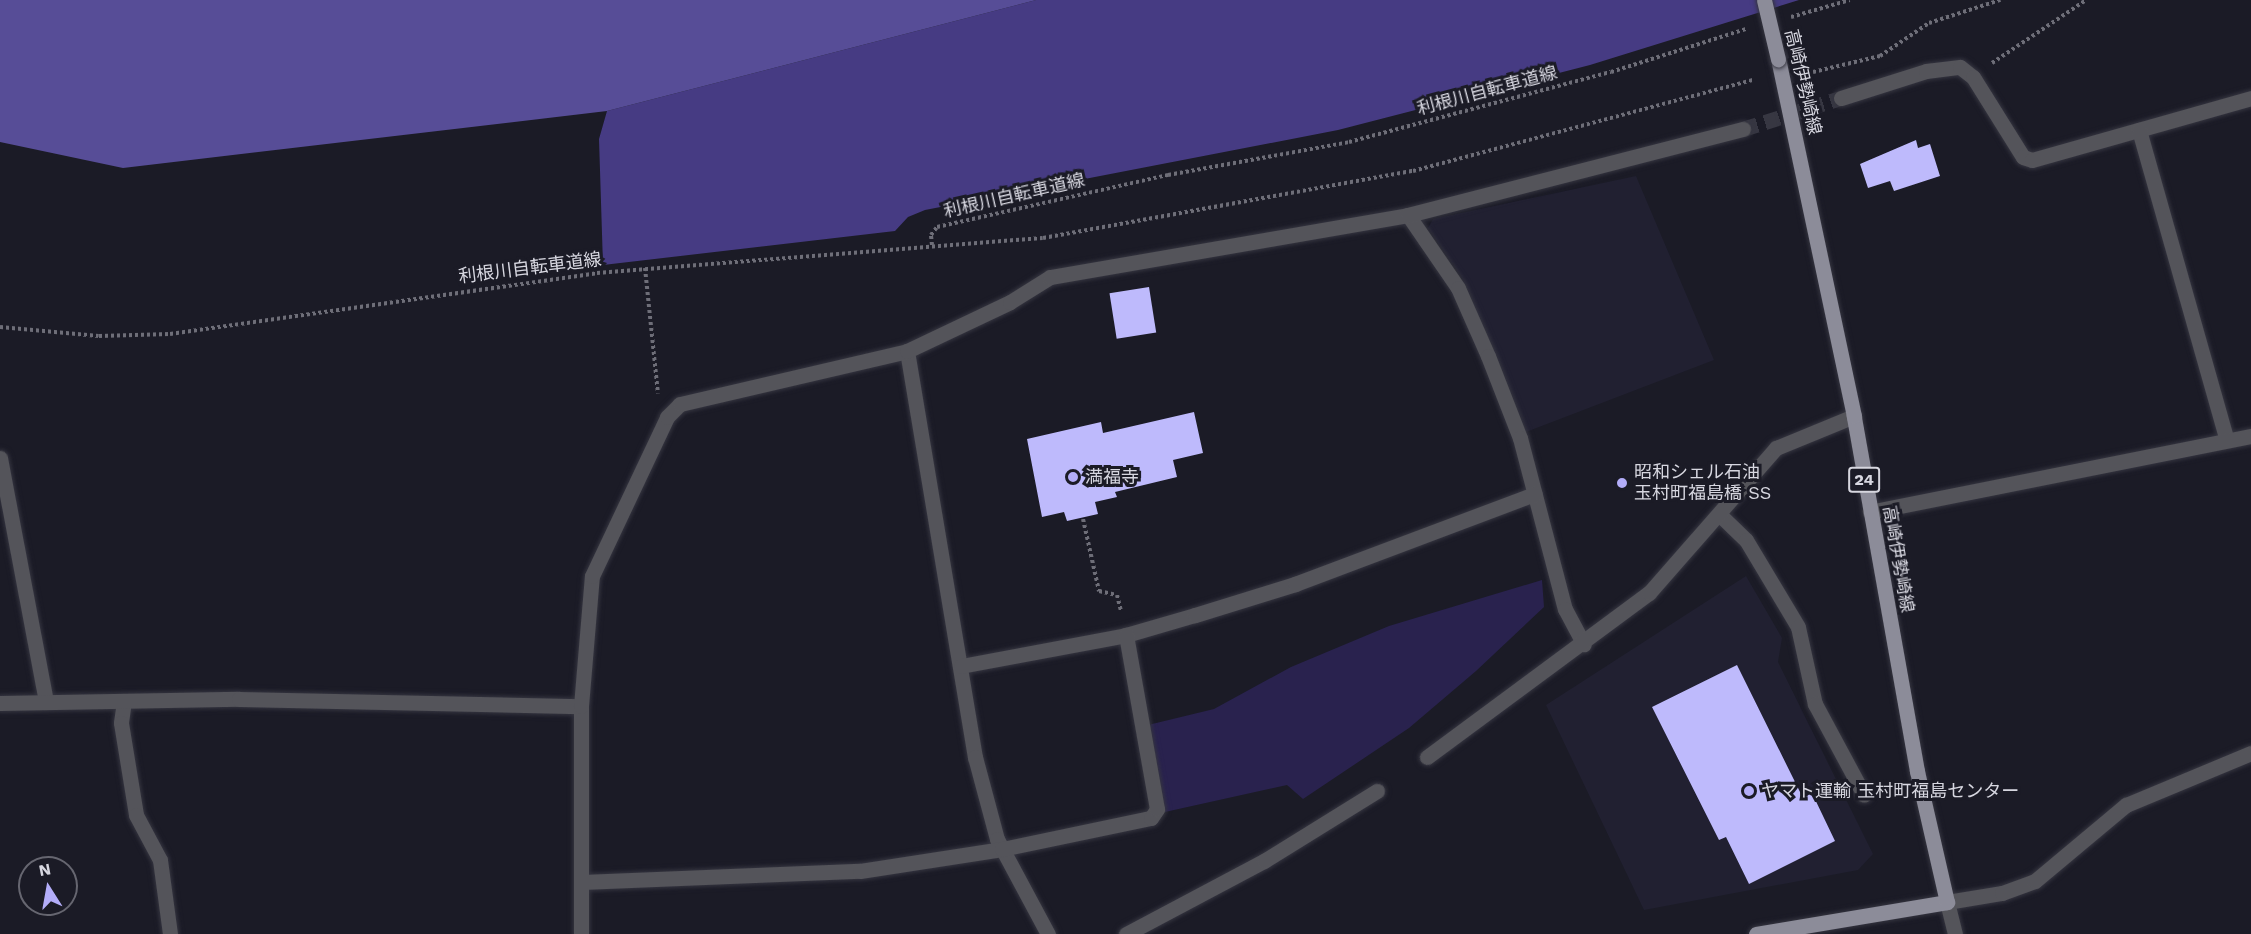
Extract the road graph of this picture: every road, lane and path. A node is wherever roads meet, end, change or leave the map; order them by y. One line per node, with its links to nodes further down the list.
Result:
1 (1764, 0): 19 (main road, 高崎伊勢崎線 / 24, bridge)
2 (1850, 0): 5 (path)
3 (2000, 0): 8 (path)
4 (2086, 0): 7 (path)
5 (1778, 21)
6 (1756, 26): 15 (path, 利根川自転車道線)
7 (2000, 58)
8 (1813, 72)
9 (1753, 80): 15 (path)
10 (1841, 98): 13 (street)
11 (2251, 98): 13 (street)
12 (1743, 129): 14 (street)
13 (2139, 130): 22 (street)
14 (1408, 215): 18 (street); 24 (street)
15 (932, 245): 16 (path, 利根川自転車道線)
16 (645, 268): 17 (path, 利根川自転車道線); 20 (path)
17 (0, 327)
18 (908, 351): 20 (street); 30 (street)
19 (1854, 416): 25 (main road, 高崎伊勢崎線 / 24); 26 (street)
20 (667, 417): 34 (street)
21 (2251, 436): 22 (street)
22 (2227, 440): 25 (street)
23 (0, 458): 32 (street)
24 (1536, 494): 28 (street); 29 (street)
25 (1870, 512): 41 (main road, 高崎伊勢崎線 / 24)
26 (1720, 515): 29 (street); 38 (street)
27 (1083, 519): 28 (path)
28 (1126, 635): 30 (street); 39 (street)
29 (1584, 644): 36 (street)
30 (961, 666): 39 (street)
31 (124, 701): 32 (street); 34 (street); 42 (street)
32 (46, 702): 33 (street)
33 (0, 703)
34 (581, 706): 40 (street)
35 (2251, 753): 41 (street)
36 (1426, 757)
37 (1377, 791): 45 (street)
38 (1864, 795)
39 (1002, 849): 40 (street); 44 (street)
40 (582, 882): 43 (street)
41 (1947, 902): 46 (main road); 47 (street)
42 (170, 934)
43 (581, 934)
44 (1048, 934)
45 (1126, 934)
46 (1756, 934)
47 (1955, 934)

